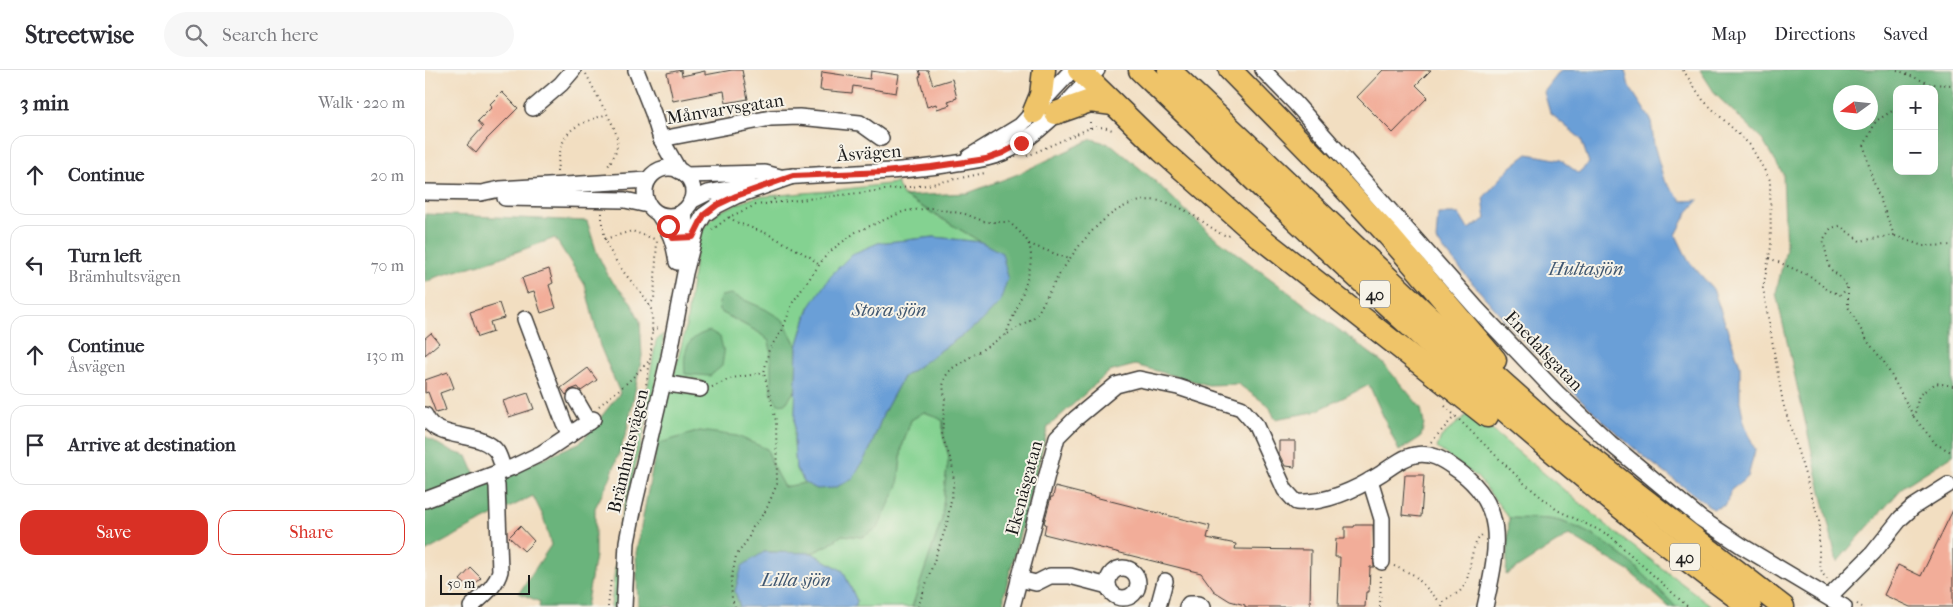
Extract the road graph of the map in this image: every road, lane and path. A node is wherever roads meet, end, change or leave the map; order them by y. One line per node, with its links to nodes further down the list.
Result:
1 (573, 70): 15 (street)
2 (584, 70): 18 (path)
3 (636, 70): 21 (street)
4 (1045, 70): 17 (highway)
5 (1139, 70): 76 (highway, 40)
6 (1169, 70): 67 (highway, 40)
7 (1230, 70): 67 (highway)
8 (1263, 70): 83 (street, Enedalsgatan)
9 (1683, 70): 46 (path)
10 (1897, 70): 12 (path)
11 (1084, 72): 14 (highway); 17 (street, Åsvägen); 17 (street, Åsvägen)
12 (1930, 84): 13 (path)
13 (1953, 85)
14 (1113, 104): 17 (highway); 76 (highway)
15 (533, 108)
16 (1893, 110): 39 (path)
17 (1045, 112): 23 (street, Åsvägen); 23 (street, Åsvägen)
18 (607, 114): 25 (path); 28 (path)
19 (1090, 128): 22 (path)
20 (881, 138): 21 (street, Månvarvsgatan)
21 (661, 139): 26 (street); 27 (street)
22 (1020, 159)
23 (959, 163): 29 (street, Åsvägen)
24 (990, 171): 33 (path)
25 (603, 172)
26 (682, 173): 27 (street); 29 (street, Åsvägen); 34 (street)
27 (652, 176): 31 (street); 35 (street)
28 (556, 177)
29 (787, 177): 34 (street, Åsvägen); 40 (street, Brämhultsvägen)
30 (425, 192): 31 (street)
31 (481, 193): 35 (street)
32 (781, 193): 33 (path)
33 (771, 203): 37 (path)
34 (688, 206): 35 (street); 49 (street, Brämhultsvägen)
35 (654, 210): 41 (street, Brämhultsvägen)
36 (602, 211): 42 (path)
37 (729, 218): 40 (path); 48 (path)
38 (1232, 233): 47 (path)
39 (1895, 236): 45 (path); 50 (path)
40 (693, 237): 51 (street, Brämhultsvägen)
41 (673, 238): 43 (path); 49 (street, Brämhultsvägen)
42 (605, 239): 43 (path); 52 (path)
43 (657, 240): 52 (path)
44 (1029, 244): 47 (path); 48 (path); 56 (path)
45 (1953, 245)
46 (1769, 258): 50 (path); 83 (path)
47 (1069, 259): 56 (path)
48 (819, 265): 58 (path)
49 (680, 278): 51 (street, Brämhultsvägen)
50 (1848, 287): 65 (path)
51 (678, 305): 59 (street, Brämhultsvägen)
52 (649, 306): 55 (path)
53 (525, 319): 68 (street)
54 (663, 326): 55 (path)
55 (652, 332): 57 (path)
56 (1005, 337): 89 (path)
57 (651, 359): 66 (path); 71 (path)
58 (764, 373): 61 (path); 88 (path)
59 (663, 383): 61 (street); 87 (street, Brämhultsvägen)
60 (1953, 386): 65 (path)
61 (700, 389)
62 (575, 398): 66 (street)
63 (425, 415): 72 (street)
64 (1455, 416): 70 (path)
65 (1914, 417): 69 (path)
66 (591, 420): 68 (street)
67 (1560, 434): 97 (highway, 40)
68 (570, 435): 72 (street)
69 (1953, 453)
70 (1427, 454): 73 (street); 77 (street)
71 (628, 469)
72 (499, 473): 75 (street); 85 (street)
73 (1371, 480): 78 (street); 80 (street, Ekenäsgatan)
74 (1948, 485): 83 (street)
75 (425, 500)
76 (1619, 507): 96 (highway, 40)
77 (1496, 528): 84 (path); 95 (street)
78 (1382, 562): 84 (path); 94 (path)
79 (611, 577): 86 (path)
80 (1019, 579): 82 (street); 90 (street, Ekenäsgatan)
81 (1165, 580): 91 (street)
82 (1108, 586)
83 (1832, 594): 98 (street, Enedalsgatan)
84 (1442, 606)
85 (471, 607)
86 (608, 607)
87 (624, 607)
88 (735, 607)
89 (918, 607)
90 (1012, 607)
91 (1158, 607)
92 (1187, 607): 93 (street)
93 (1202, 607)
94 (1380, 607)
95 (1485, 607)
96 (1750, 607)
97 (1783, 607)
98 (1844, 607)

